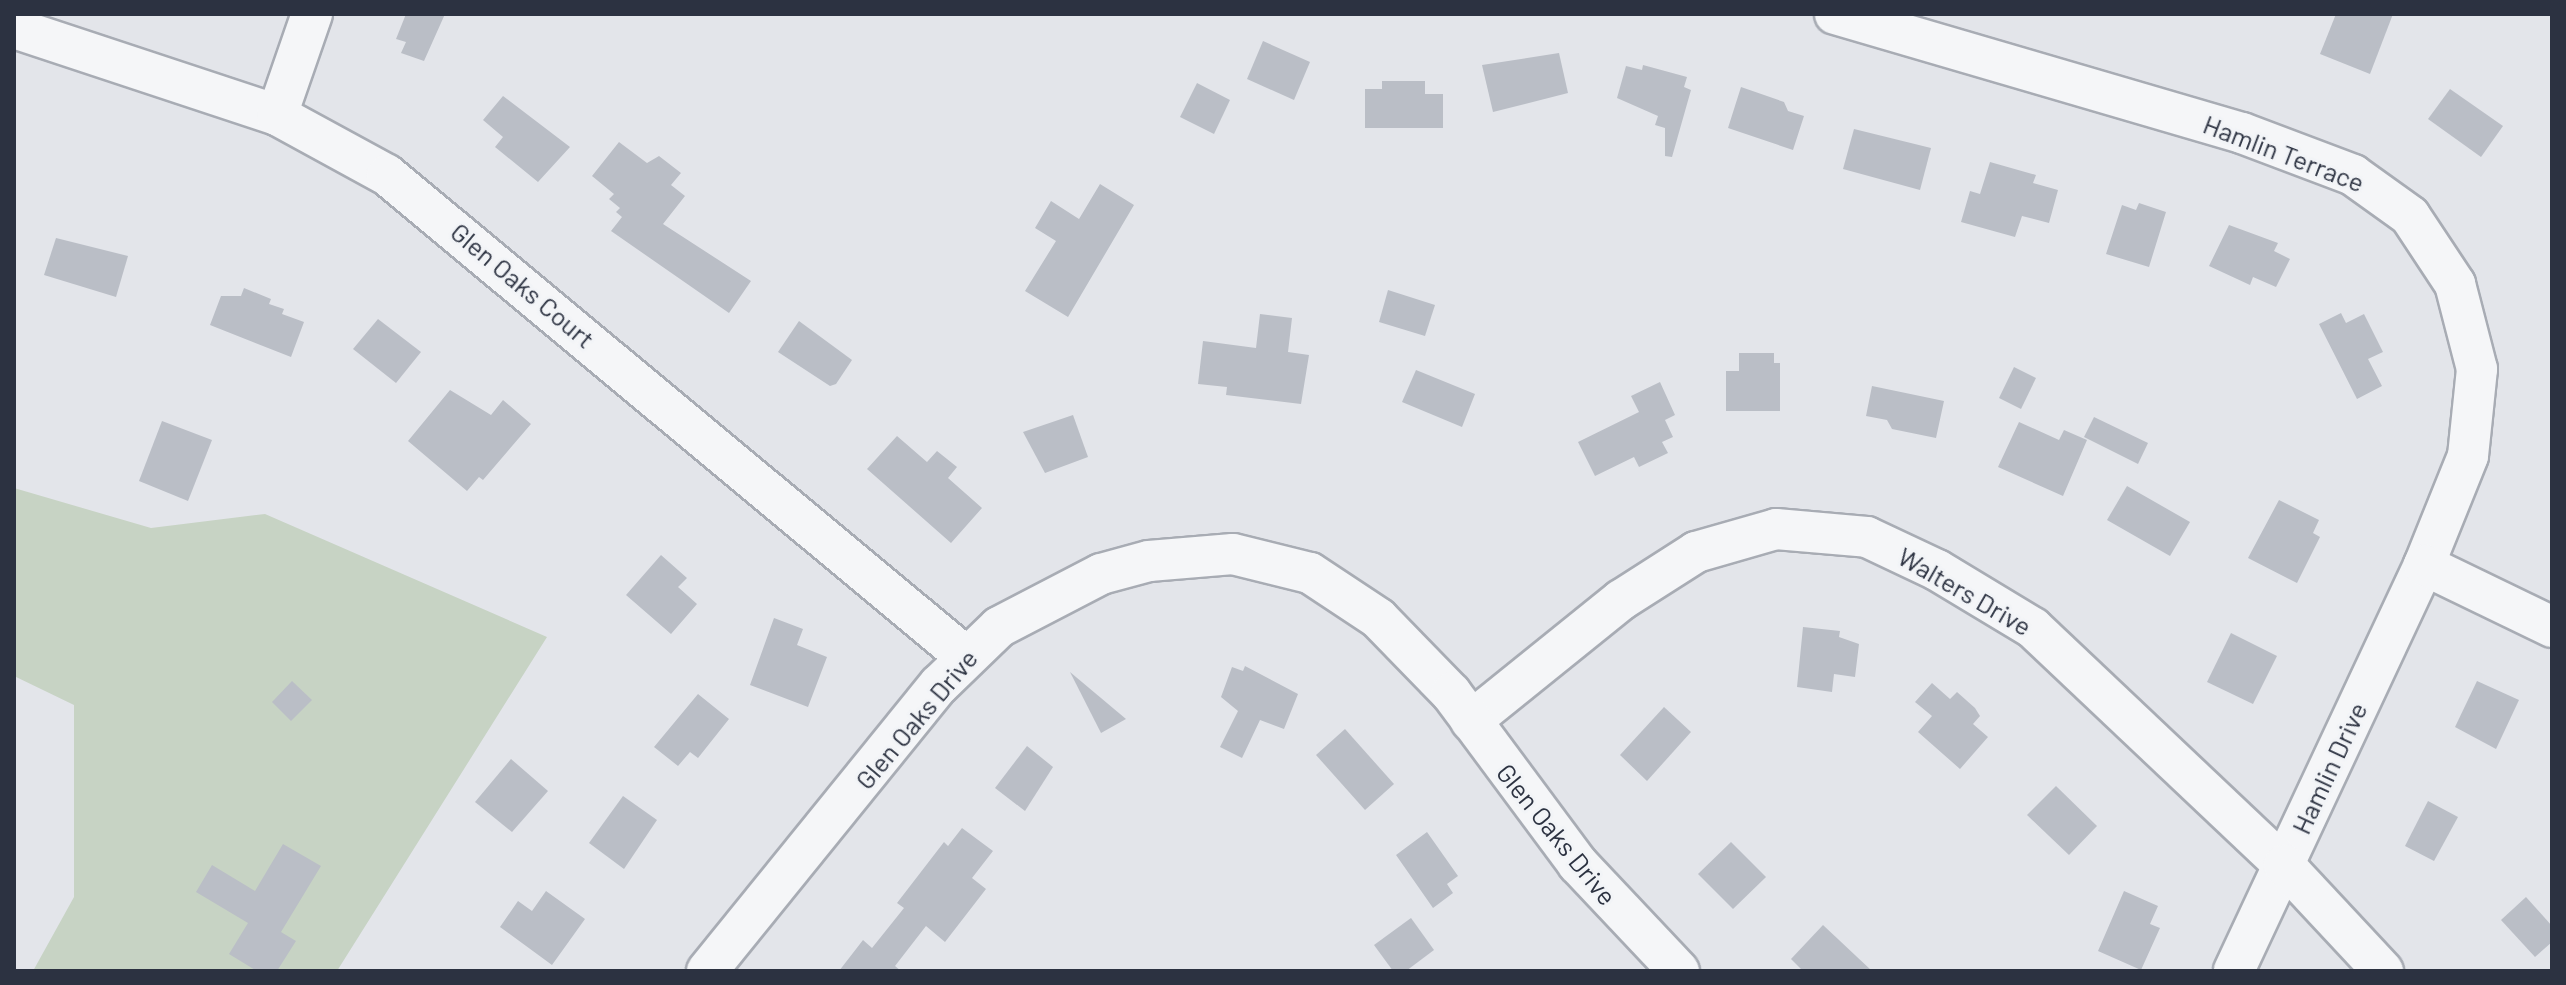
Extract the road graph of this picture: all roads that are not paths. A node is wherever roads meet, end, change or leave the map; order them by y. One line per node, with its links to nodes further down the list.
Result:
1 (312, 14): 4 (street)
2 (1835, 14): 5 (street, Hamlin Terrace)
3 (14, 28): 4 (street, Glen Oaks Court)
4 (277, 115): 7 (street, Glen Oaks Court)
5 (2424, 565): 6 (street); 9 (street, Hamlin Drive)
6 (2552, 627)
7 (965, 656): 8 (street, Glen Oaks Drive); 10 (street, Glen Oaks Drive)
8 (1471, 721): 9 (street, Walters Drive); 11 (street, Glen Oaks Drive)
9 (2284, 865): 12 (street, Hamlin Drive); 13 (street, Walters Drive)
10 (707, 971)
11 (1679, 971)
12 (2234, 971)
13 (2383, 971)

